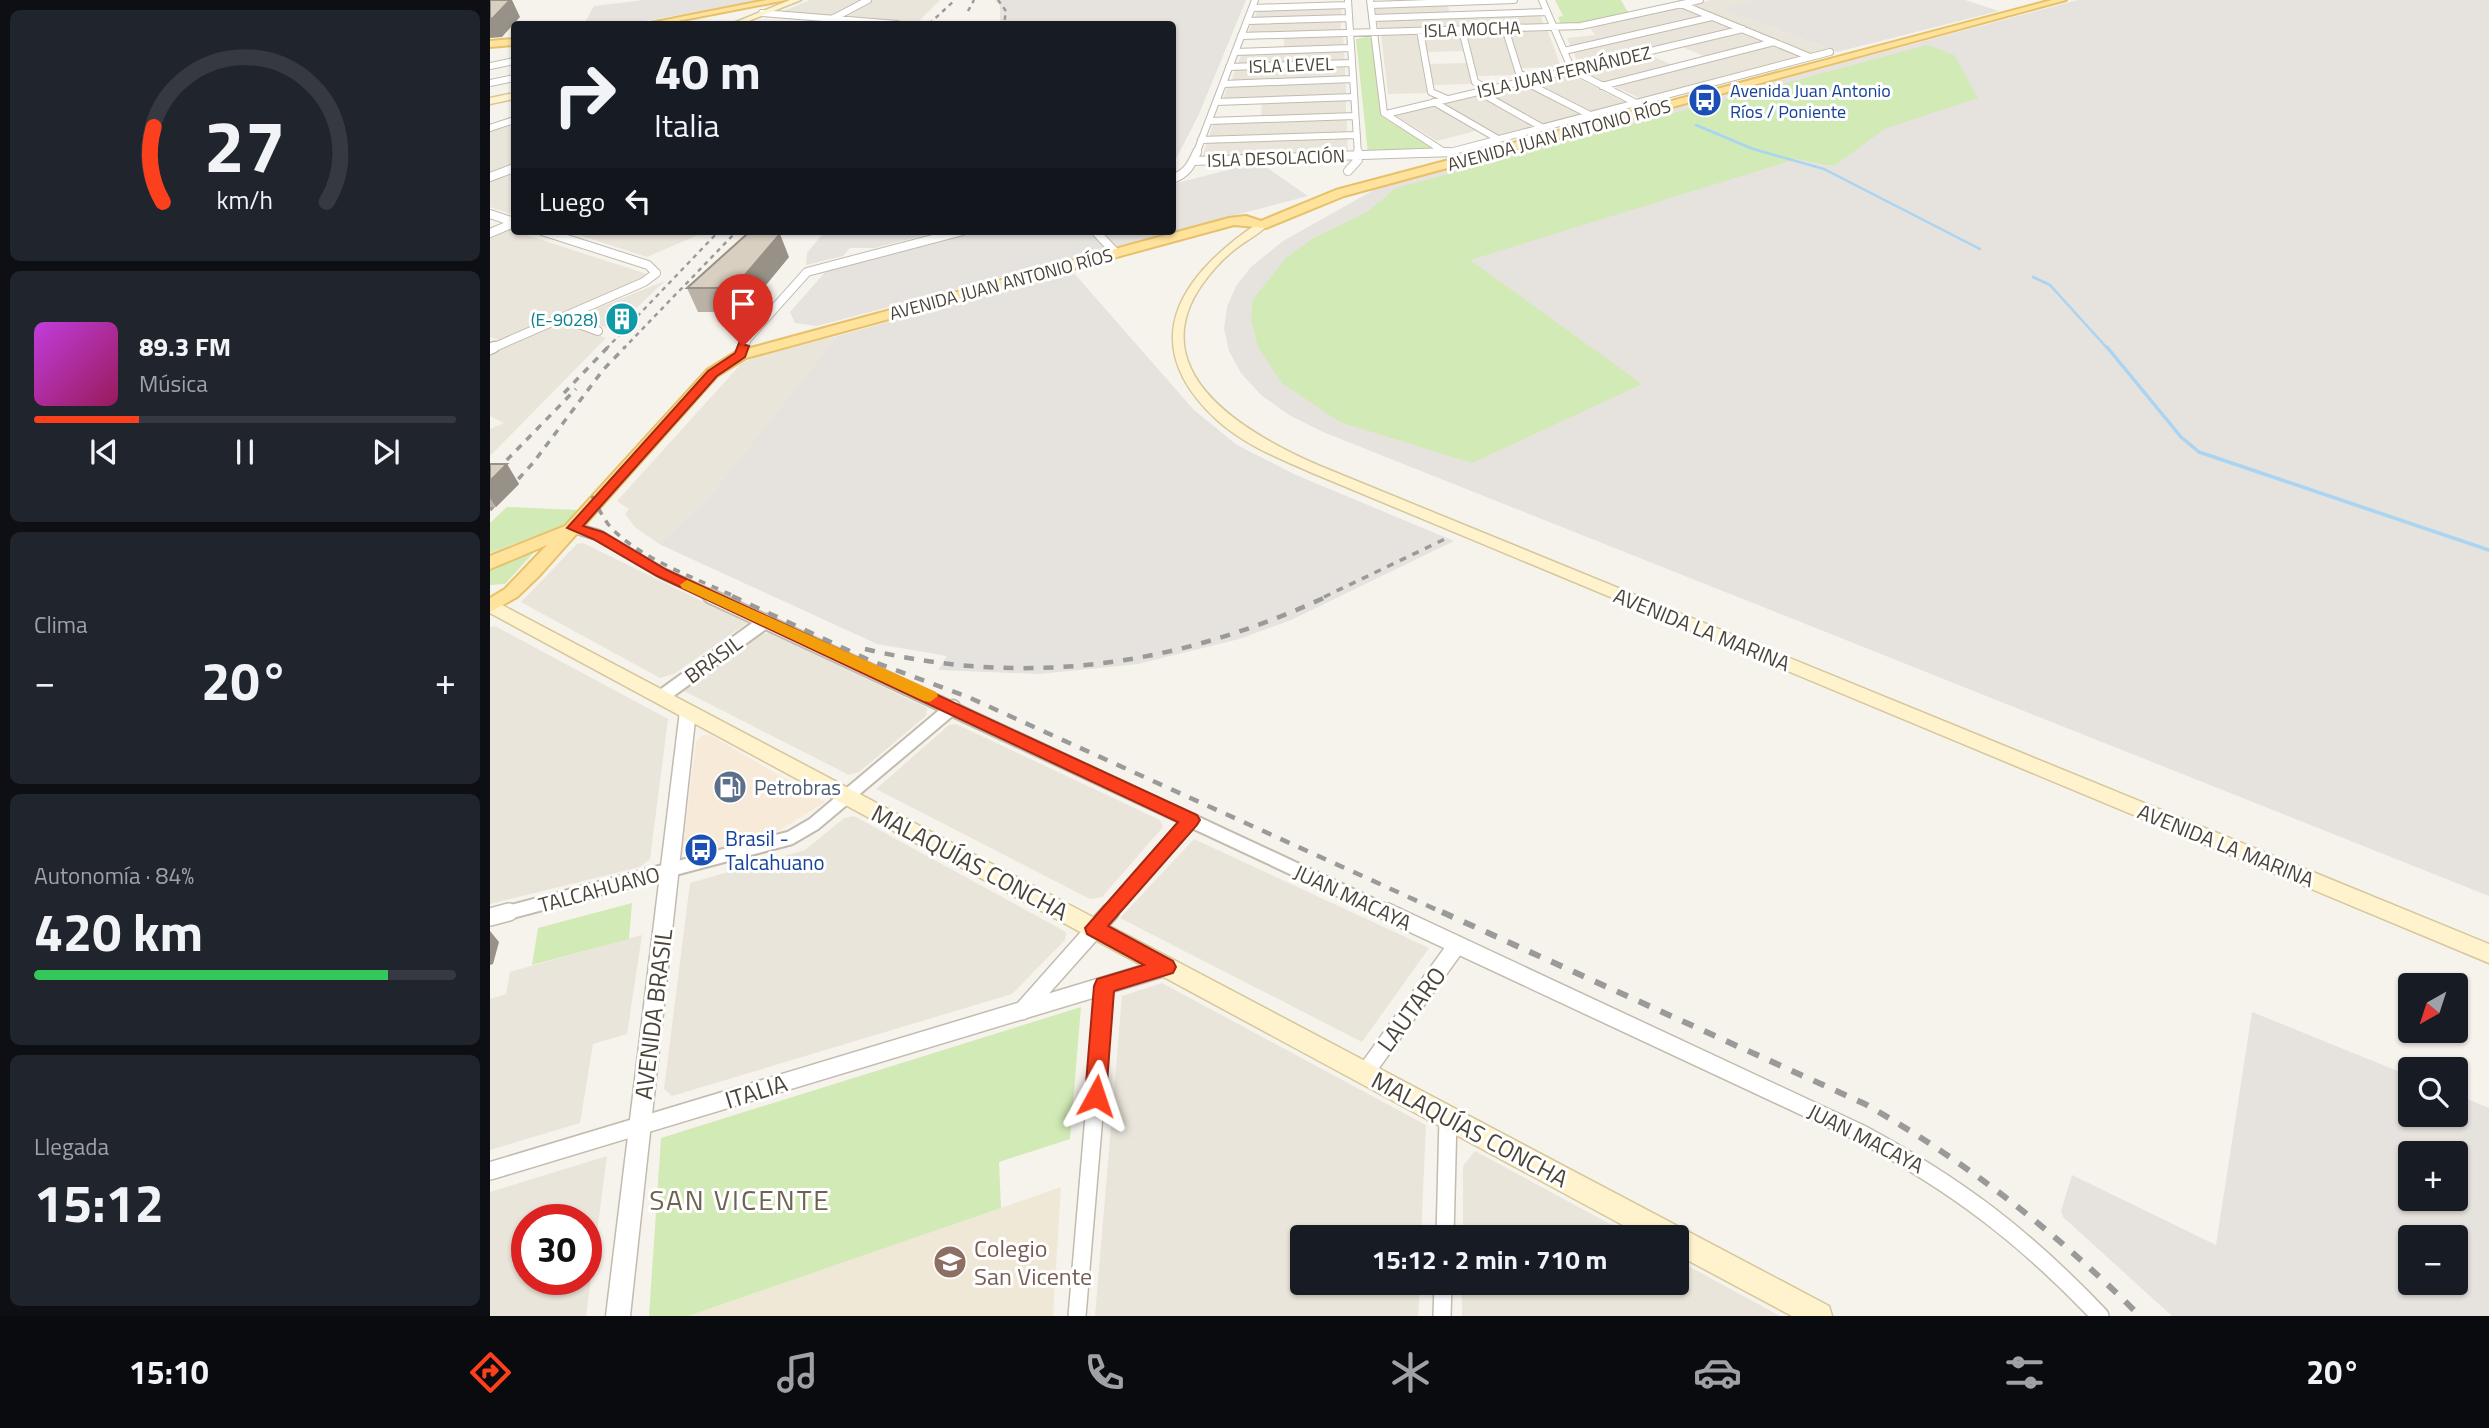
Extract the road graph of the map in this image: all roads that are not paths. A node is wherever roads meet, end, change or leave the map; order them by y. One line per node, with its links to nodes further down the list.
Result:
1 (782, 0): 19 (main road)
2 (797, 0): 14 (main road); 20 (main road)
3 (868, 0): 18 (street)
4 (1514, 0): 9 (street)
5 (1542, 0): 13 (street)
6 (1670, 0): 12 (street)
7 (1700, 0): 12 (street, ISLA MOCHA)
8 (2062, 0): 60 (main road, AVENIDA JUAN ANTONIO RÍOS)
9 (1371, 2): 17 (street)
10 (1348, 3): 11 (street); 16 (street)
11 (1254, 4): 23 (street)
12 (1681, 4): 15 (street); 24 (street, ISLA MOCHA)
13 (1547, 12): 17 (street); 24 (street)
14 (762, 13): 18 (street); 21 (main road)
15 (1712, 17): 26 (street); 36 (street)
16 (1349, 18): 23 (street); 30 (street)
17 (1372, 18): 29 (street)
18 (832, 19): 22 (street)
19 (666, 21)
20 (696, 21)
21 (742, 21)
22 (858, 21)
23 (1247, 21): 31 (street)
24 (1553, 27): 25 (street, ISLA MOCHA); 36 (street)
25 (1505, 28): 27 (street, ISLA MOCHA); 47 (street)
26 (1743, 29): 32 (street); 44 (street, ISLA JUAN FERNÁNDEZ)
27 (1462, 30): 28 (street, ISLA MOCHA); 51 (street)
28 (1420, 31): 29 (street, ISLA MOCHA); 55 (street)
29 (1374, 32): 30 (street, ISLA MOCHA); 61 (street)
30 (1350, 33): 31 (street, ISLA MOCHA); 35 (street)
31 (1241, 36): 37 (street)
32 (1774, 42): 39 (street); 50 (street)
33 (511, 43): 34 (main road)
34 (490, 45)
35 (1351, 48): 37 (street); 41 (street)
36 (1564, 51): 44 (street)
37 (1235, 52): 43 (street)
38 (1830, 52): 39 (street, ISLA DESOLACIÓN)
39 (1811, 57): 59 (street, ISLA DESOLACIÓN)
40 (511, 63): 42 (street)
41 (1352, 63): 43 (street, ISLA LEVEL); 46 (street)
42 (490, 66)
43 (1229, 67): 49 (street)
44 (1572, 70): 47 (street, ISLA JUAN FERNÁNDEZ); 50 (street)
45 (511, 79): 48 (street)
46 (1353, 79): 49 (street); 54 (street)
47 (1526, 80): 51 (street, ISLA JUAN FERNÁNDEZ); 62 (street)
48 (490, 83)
49 (1223, 83): 57 (street)
50 (1602, 86): 59 (street)
51 (1490, 89): 52 (street, ISLA JUAN FERNÁNDEZ)
52 (1479, 92): 55 (street, ISLA JUAN FERNÁNDEZ); 67 (street)
53 (511, 97): 56 (main road)
54 (1354, 97): 57 (street); 63 (street)
55 (1447, 99): 58 (street, ISLA JUAN FERNÁNDEZ)
56 (490, 101)
57 (1216, 102): 65 (street)
58 (1434, 102): 61 (street, ISLA JUAN FERNÁNDEZ); 69 (street)
59 (1637, 103): 60 (street); 62 (street, ISLA DESOLACIÓN)
60 (1651, 110): 78 (main road, AVENIDA JUAN ANTONIO RÍOS)
61 (1386, 114): 71 (street)
62 (1590, 115): 67 (street, ISLA DESOLACIÓN)
63 (1356, 116): 65 (street); 68 (street)
64 (511, 121): 66 (street)
65 (1209, 121): 70 (street)
66 (490, 128)
67 (1543, 128): 69 (street, ISLA DESOLACIÓN)
68 (1357, 135): 70 (street); 72 (street)
69 (1498, 139): 71 (street, ISLA DESOLACIÓN)
70 (1202, 140): 73 (street)
71 (1446, 153): 72 (street, ISLA DESOLACIÓN)
72 (1358, 156): 73 (street, ISLA DESOLACIÓN); 75 (street)
73 (1194, 161): 77 (street, ISLA DESOLACIÓN)
74 (511, 169): 76 (street)
75 (1348, 171)
76 (490, 177)
77 (1176, 177)
78 (1340, 193): 80 (main road); 83 (main road, AVENIDA LA MARINA)
79 (490, 214): 81 (street)
80 (1233, 221): 83 (main road, AVENIDA JUAN ANTONIO RÍOS); 88 (main road, AVENIDA JUAN ANTONIO RÍOS)
81 (511, 222)
82 (511, 224): 84 (street)
83 (1262, 225): 106 (main road, AVENIDA LA MARINA)
84 (490, 233)
85 (554, 235): 89 (street)
86 (947, 235): 92 (street)
87 (1099, 235): 88 (street)
88 (1116, 253): 92 (main road, AVENIDA JUAN ANTONIO RÍOS)
89 (562, 318): 90 (street); 91 (street)
90 (598, 331)
91 (490, 349)
92 (741, 355): 93 (main road, AVENIDA JUAN ANTONIO RÍOS)
93 (574, 528): 94 (main road); 95 (main road, AVENIDA JUAN ANTONIO RÍOS); 96 (street, JUAN MACAYA)
94 (490, 563)
95 (490, 607): 97 (main road, MALAQUÍAS CONCHA)
96 (766, 621): 97 (street, BRASIL); 98 (street, JUAN MACAYA)
97 (661, 697): 99 (main road, MALAQUÍAS CONCHA)
98 (953, 707): 100 (street, TALCAHUANO); 101 (street, JUAN MACAYA)
99 (688, 711): 100 (main road, MALAQUÍAS CONCHA); 102 (street, AVENIDA BRASIL)
100 (848, 796): 102 (street, TALCAHUANO); 104 (main road, MALAQUÍAS CONCHA)
101 (1191, 820): 104 (street); 105 (street, JUAN MACAYA)
102 (670, 871): 103 (street, TALCAHUANO); 112 (street, AVENIDA BRASIL)
103 (490, 917)
104 (1094, 928): 107 (main road, MALAQUÍAS CONCHA); 109 (street)
105 (1457, 945): 110 (street, LAUTARO); 122 (street, JUAN MACAYA)
106 (2489, 954)
107 (1166, 967): 108 (street, ITALIA); 110 (main road, MALAQUÍAS CONCHA)
108 (1105, 986): 109 (street, ITALIA); 119 (street)
109 (1022, 1011): 112 (street, ITALIA)
110 (1365, 1073): 111 (main road, MALAQUÍAS CONCHA)
111 (1448, 1118): 114 (street); 115 (main road, MALAQUÍAS CONCHA)
112 (640, 1126): 113 (street, ITALIA); 118 (street, AVENIDA BRASIL)
113 (490, 1171)
114 (1445, 1225)
115 (1649, 1225)
116 (1689, 1247): 121 (main road)
117 (1443, 1295): 120 (street)
118 (618, 1316)
119 (1077, 1316)
120 (1442, 1316)
121 (1819, 1316)
122 (2101, 1316)

